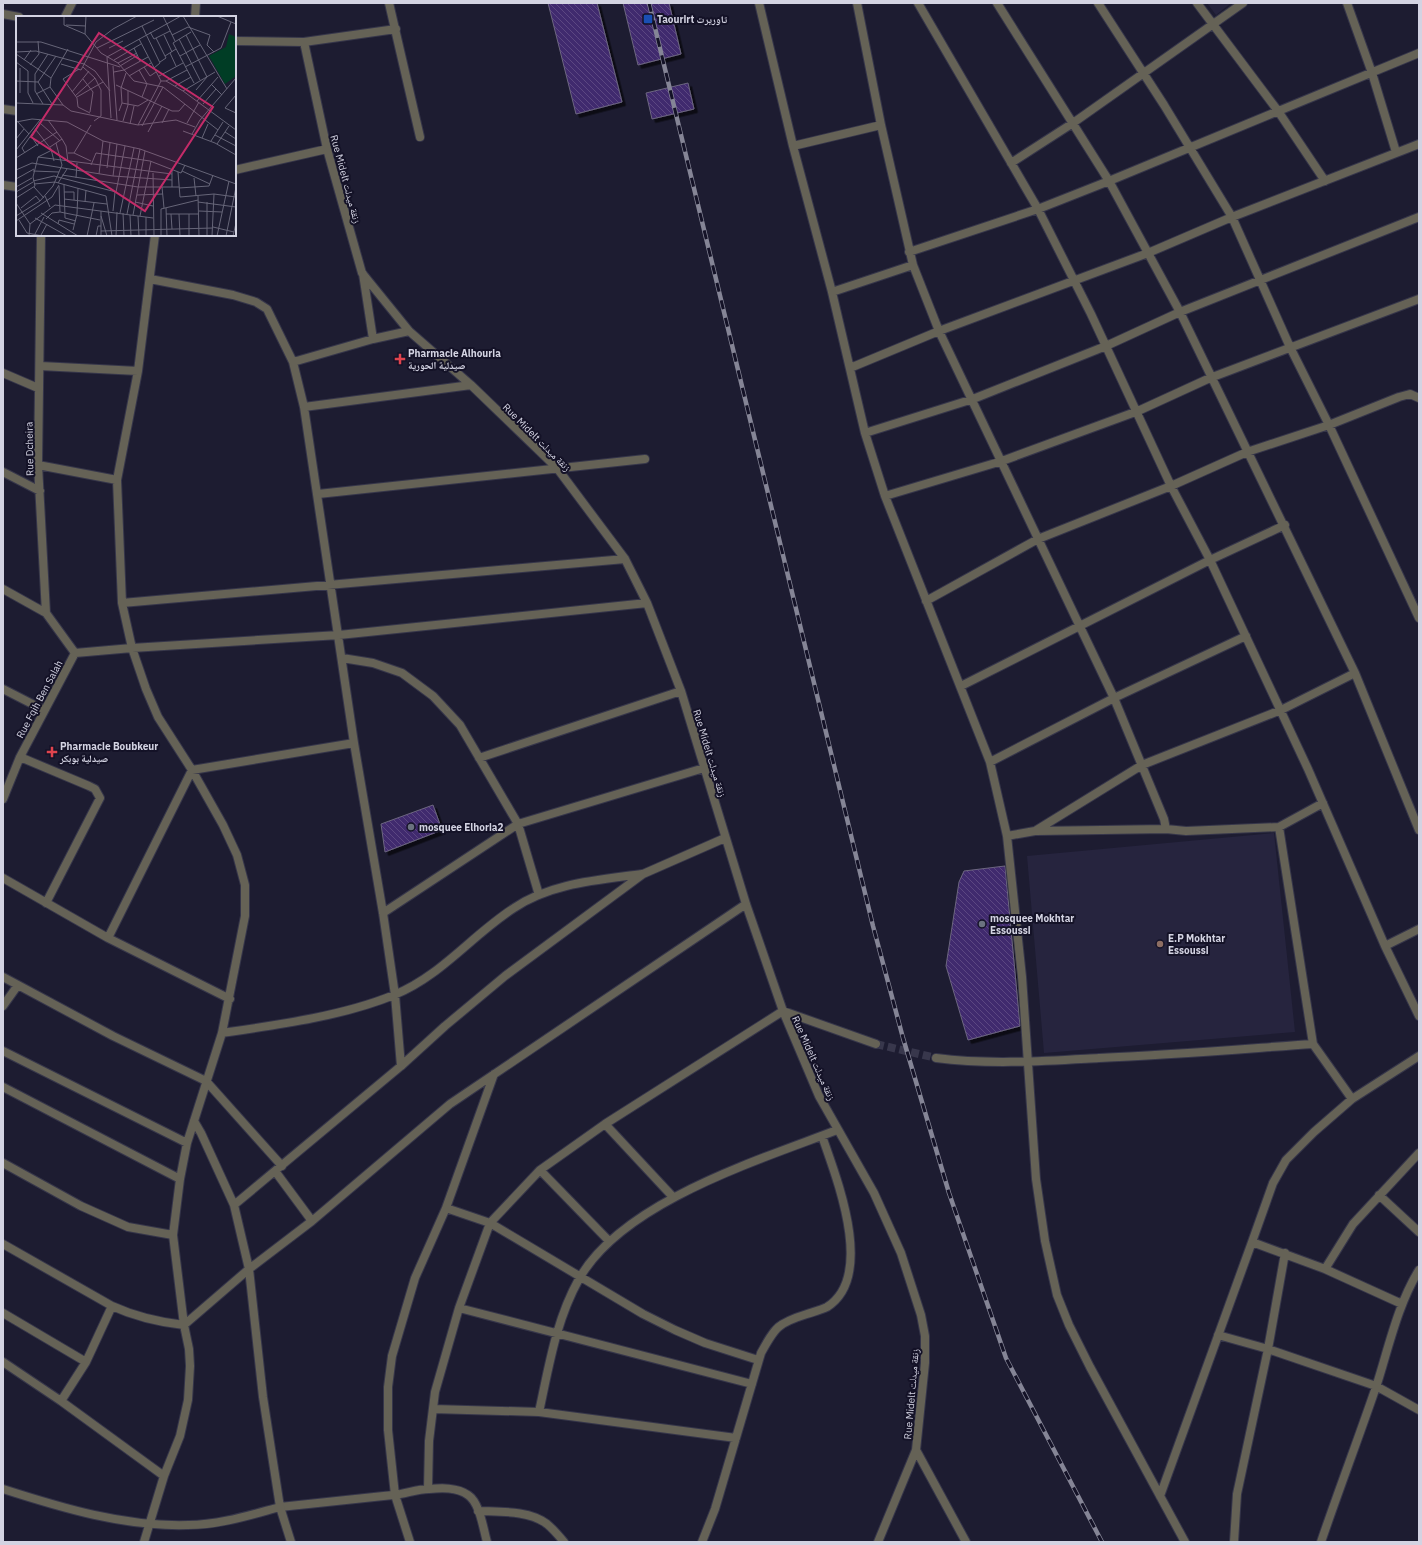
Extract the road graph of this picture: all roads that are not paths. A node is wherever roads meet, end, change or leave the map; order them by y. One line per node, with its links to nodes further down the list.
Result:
1 (72, 3): 13 (street)
2 (196, 3): 14 (street)
3 (389, 3): 17 (street)
4 (759, 3): 30 (street)
5 (857, 3): 27 (street)
6 (918, 3): 34 (street)
7 (997, 3): 26 (street)
8 (1098, 3): 21 (street)
9 (1197, 3): 16 (street)
10 (1243, 3): 16 (street)
11 (1347, 3): 22 (street)
12 (3, 14): 15 (street)
13 (66, 16)
14 (195, 16)
15 (16, 17)
16 (1213, 23): 21 (street); 24 (street)
17 (396, 29): 19 (street); 28 (street)
18 (236, 41): 19 (street)
19 (304, 42): 32 (street, Rue Midelt زنقة ميدلت)
20 (1419, 52): 22 (street)
21 (1143, 72): 26 (street); 31 (street)
22 (1372, 72): 24 (street); 33 (street)
23 (3, 109): 25 (street)
24 (1278, 111): 31 (street); 37 (street)
25 (16, 112)
26 (1073, 123): 34 (street); 36 (street)
27 (881, 125): 30 (street); 45 (street)
28 (420, 137)
29 (1419, 144): 33 (street)
30 (793, 146): 52 (street)
31 (1190, 146): 36 (street); 41 (street)
32 (327, 149): 35 (street); 48 (street, Rue Midelt زنقة ميدلت)
33 (1396, 152): 37 (street)
34 (1011, 163): 40 (street)
35 (236, 170)
36 (1109, 181): 40 (street); 46 (street)
37 (1325, 181): 41 (street)
38 (3, 185): 39 (street)
39 (16, 187)
40 (1038, 209): 45 (street); 50 (street)
41 (1232, 217): 46 (street); 51 (street)
42 (1419, 217): 51 (street)
43 (41, 236): 61 (street, Rue Dcheira)
44 (155, 236): 49 (street)
45 (909, 252): 47 (street)
46 (1148, 253): 50 (street); 54 (street)
47 (913, 266): 52 (street); 56 (street)
48 (362, 274): 55 (street, Rue Midelt زنقة ميدلت); 57 (street)
49 (150, 279): 60 (street); 63 (street)
50 (1073, 280): 56 (street); 58 (street)
51 (1260, 281): 54 (street); 59 (street)
52 (832, 292): 62 (street)
53 (1419, 300): 59 (street)
54 (1180, 312): 58 (street); 65 (street)
55 (409, 331): 57 (street); 66 (street, Rue Midelt زنقة ميدلت)
56 (940, 332): 62 (street); 69 (street)
57 (373, 339): 60 (street)
58 (1106, 346): 69 (street); 71 (street)
59 (1290, 347): 65 (street); 72 (street)
60 (293, 362): 70 (street)
61 (40, 366): 63 (street); 67 (street, Rue Dcheira)
62 (850, 368): 73 (street)
63 (138, 371): 80 (street)
64 (3, 373): 67 (street)
65 (1210, 378): 71 (street); 74 (street)
66 (471, 385): 70 (street); 78 (street, Rue Midelt زنقة ميدلت)
67 (38, 388): 77 (street, Rue Dcheira)
68 (1419, 398): 72 (street)
69 (973, 399): 73 (street); 76 (street)
70 (304, 408): 83 (street)
71 (1138, 411): 76 (street); 81 (street)
72 (1329, 426): 74 (street); 95 (street)
73 (865, 433): 84 (street)
74 (1247, 452): 81 (street); 85 (street)
75 (645, 459): 78 (street)
76 (1002, 462): 84 (street); 86 (street)
77 (38, 465): 80 (street); 82 (street, Rue Dcheira)
78 (557, 468): 83 (street); 87 (street, Rue Midelt زنقة ميدلت)
79 (3, 472): 82 (street)
80 (117, 480): 92 (street)
81 (1171, 486): 86 (street); 88 (street)
82 (40, 491): 94 (street, Rue Dcheira)
83 (318, 494): 89 (street)
84 (885, 496): 91 (street)
85 (1284, 525): 88 (street); 102 (street)
86 (1038, 539): 91 (street); 96 (street)
87 (625, 559): 89 (street); 93 (street, Rue Midelt زنقة ميدلت)
88 (1210, 560): 96 (street); 98 (street)
89 (331, 585): 92 (street); 97 (street)
90 (3, 589): 94 (street)
91 (926, 601): 103 (street)
92 (122, 603): 99 (street)
93 (647, 603): 97 (street); 105 (street, Rue Midelt زنقة ميدلت)
94 (46, 613): 100 (street)
95 (1419, 618)
96 (1078, 626): 103 (street); 106 (street)
97 (339, 635): 99 (street); 101 (street)
98 (1246, 636): 106 (street); 108 (street)
99 (132, 648): 100 (street); 115 (street)
100 (75, 653): 107 (street, Rue Fqih Ben Salah)
101 (342, 658): 109 (street); 111 (street)
102 (1355, 673): 108 (street); 121 (street)
103 (961, 686): 112 (street)
104 (3, 689): 107 (street)
105 (681, 691): 111 (street); 114 (street, Rue Midelt زنقة ميدلت)
106 (1114, 698): 112 (street); 113 (street)
107 (44, 710): 110 (street, Rue Fqih Ben Salah)
108 (1281, 710): 113 (street); 117 (street)
109 (354, 742): 115 (street); 130 (street)
110 (20, 757): 116 (street, Rue Fqih Ben Salah); 128 (street)
111 (479, 758): 118 (street)
112 (990, 762): 123 (street)
113 (1142, 765): 120 (street); 122 (street)
114 (704, 768): 118 (street); 124 (street, Rue Midelt زنقة ميدلت)
115 (192, 770): 132 (street); 137 (street)
116 (3, 799)
117 (1323, 803): 119 (street); 133 (street)
118 (518, 824): 127 (street); 130 (street)
119 (1279, 827): 120 (street); 143 (street)
120 (1166, 829): 122 (street)
121 (1419, 830)
122 (1035, 831): 123 (street)
123 (1007, 836): 147 (street)
124 (725, 838): 125 (street); 129 (street, Rue Midelt زنقة ميدلت)
125 (643, 874): 127 (street); 148 (street)
126 (3, 878): 128 (street)
127 (539, 895): 136 (street)
128 (46, 903): 132 (street)
129 (746, 904): 139 (street, Rue Midelt زنقة ميدلت); 149 (street)
130 (383, 913): 136 (street)
131 (1419, 929): 133 (street)
132 (108, 938): 137 (street)
133 (1385, 946): 140 (street)
134 (3, 977): 135 (street)
135 (18, 985): 138 (street); 150 (street)
136 (395, 995): 141 (street); 148 (street)
137 (230, 999): 141 (street)
138 (3, 1006)
139 (783, 1011): 142 (street); 154 (street); 155 (street, Rue Midelt زنقة ميدلت)
140 (1419, 1016)
141 (222, 1033): 150 (street)
142 (876, 1044)
143 (1313, 1044): 147 (street); 152 (street)
144 (3, 1051): 157 (street)
145 (1419, 1056): 152 (street)
146 (936, 1058): 147 (street)
147 (1029, 1062): 202 (street)
148 (401, 1066): 160 (street)
149 (494, 1074): 166 (street); 167 (street)
150 (206, 1081): 153 (street); 160 (street)
151 (3, 1088): 162 (street)
152 (1352, 1098): 172 (street)
153 (194, 1121): 157 (street); 165 (street)
154 (605, 1124): 161 (street); 164 (street)
155 (837, 1130): 156 (street); 197 (street, Rue Midelt زنقة ميدلت)
156 (822, 1136): 164 (street); 187 (street)
157 (187, 1143): 162 (street)
158 (1419, 1153): 163 (street)
159 (3, 1163): 170 (street)
160 (278, 1168): 165 (street); 167 (street)
161 (540, 1170): 168 (street); 171 (street)
162 (180, 1180): 170 (street)
163 (1379, 1195): 169 (street); 176 (street)
164 (673, 1197): 171 (street)
165 (234, 1206): 175 (street)
166 (446, 1208): 168 (street); 201 (street)
167 (312, 1221): 175 (street)
168 (490, 1223): 178 (street); 181 (street)
169 (1419, 1232)
170 (173, 1235): 183 (street)
171 (609, 1241): 178 (street)
172 (1252, 1242): 174 (street); 185 (street)
173 (3, 1244): 180 (street)
174 (1285, 1253): 176 (street); 186 (street)
175 (249, 1269): 183 (street); 203 (street)
176 (1325, 1269): 179 (street)
177 (1419, 1270): 179 (street)
178 (580, 1277): 184 (street); 187 (street)
179 (1402, 1304): 191 (street)
180 (112, 1306): 183 (street); 189 (street)
181 (459, 1308): 184 (street); 193 (street)
182 (3, 1314): 189 (street)
183 (184, 1325): 198 (street)
184 (556, 1334): 190 (street); 195 (street)
185 (1218, 1335): 186 (street); 202 (street)
186 (1268, 1349): 191 (street); 215 (street)
187 (758, 1360): 190 (street)
188 (3, 1362): 192 (street)
189 (86, 1362): 192 (street)
190 (752, 1384): 196 (street)
191 (1376, 1386): 194 (street); 216 (street)
192 (61, 1401): 198 (street)
193 (432, 1409): 195 (street); 199 (street)
194 (1419, 1410)
195 (539, 1412): 196 (street)
196 (736, 1438): 211 (street)
197 (916, 1450): 212 (street, Rue Midelt زنقة ميدلت); 213 (street)
198 (164, 1476): 205 (street)
199 (428, 1488): 201 (street); 204 (street)
200 (3, 1489): 205 (street)
201 (395, 1495): 203 (street); 208 (street)
202 (1160, 1496): 214 (street)
203 (280, 1507): 205 (street); 207 (street)
204 (478, 1511): 209 (street); 210 (street)
205 (150, 1524): 206 (street)
206 (144, 1542)
207 (292, 1542)
208 (410, 1542)
209 (487, 1542)
210 (564, 1542)
211 (702, 1542)
212 (878, 1542)
213 (966, 1542)
214 (1185, 1542)
215 (1234, 1542)
216 (1321, 1542)

